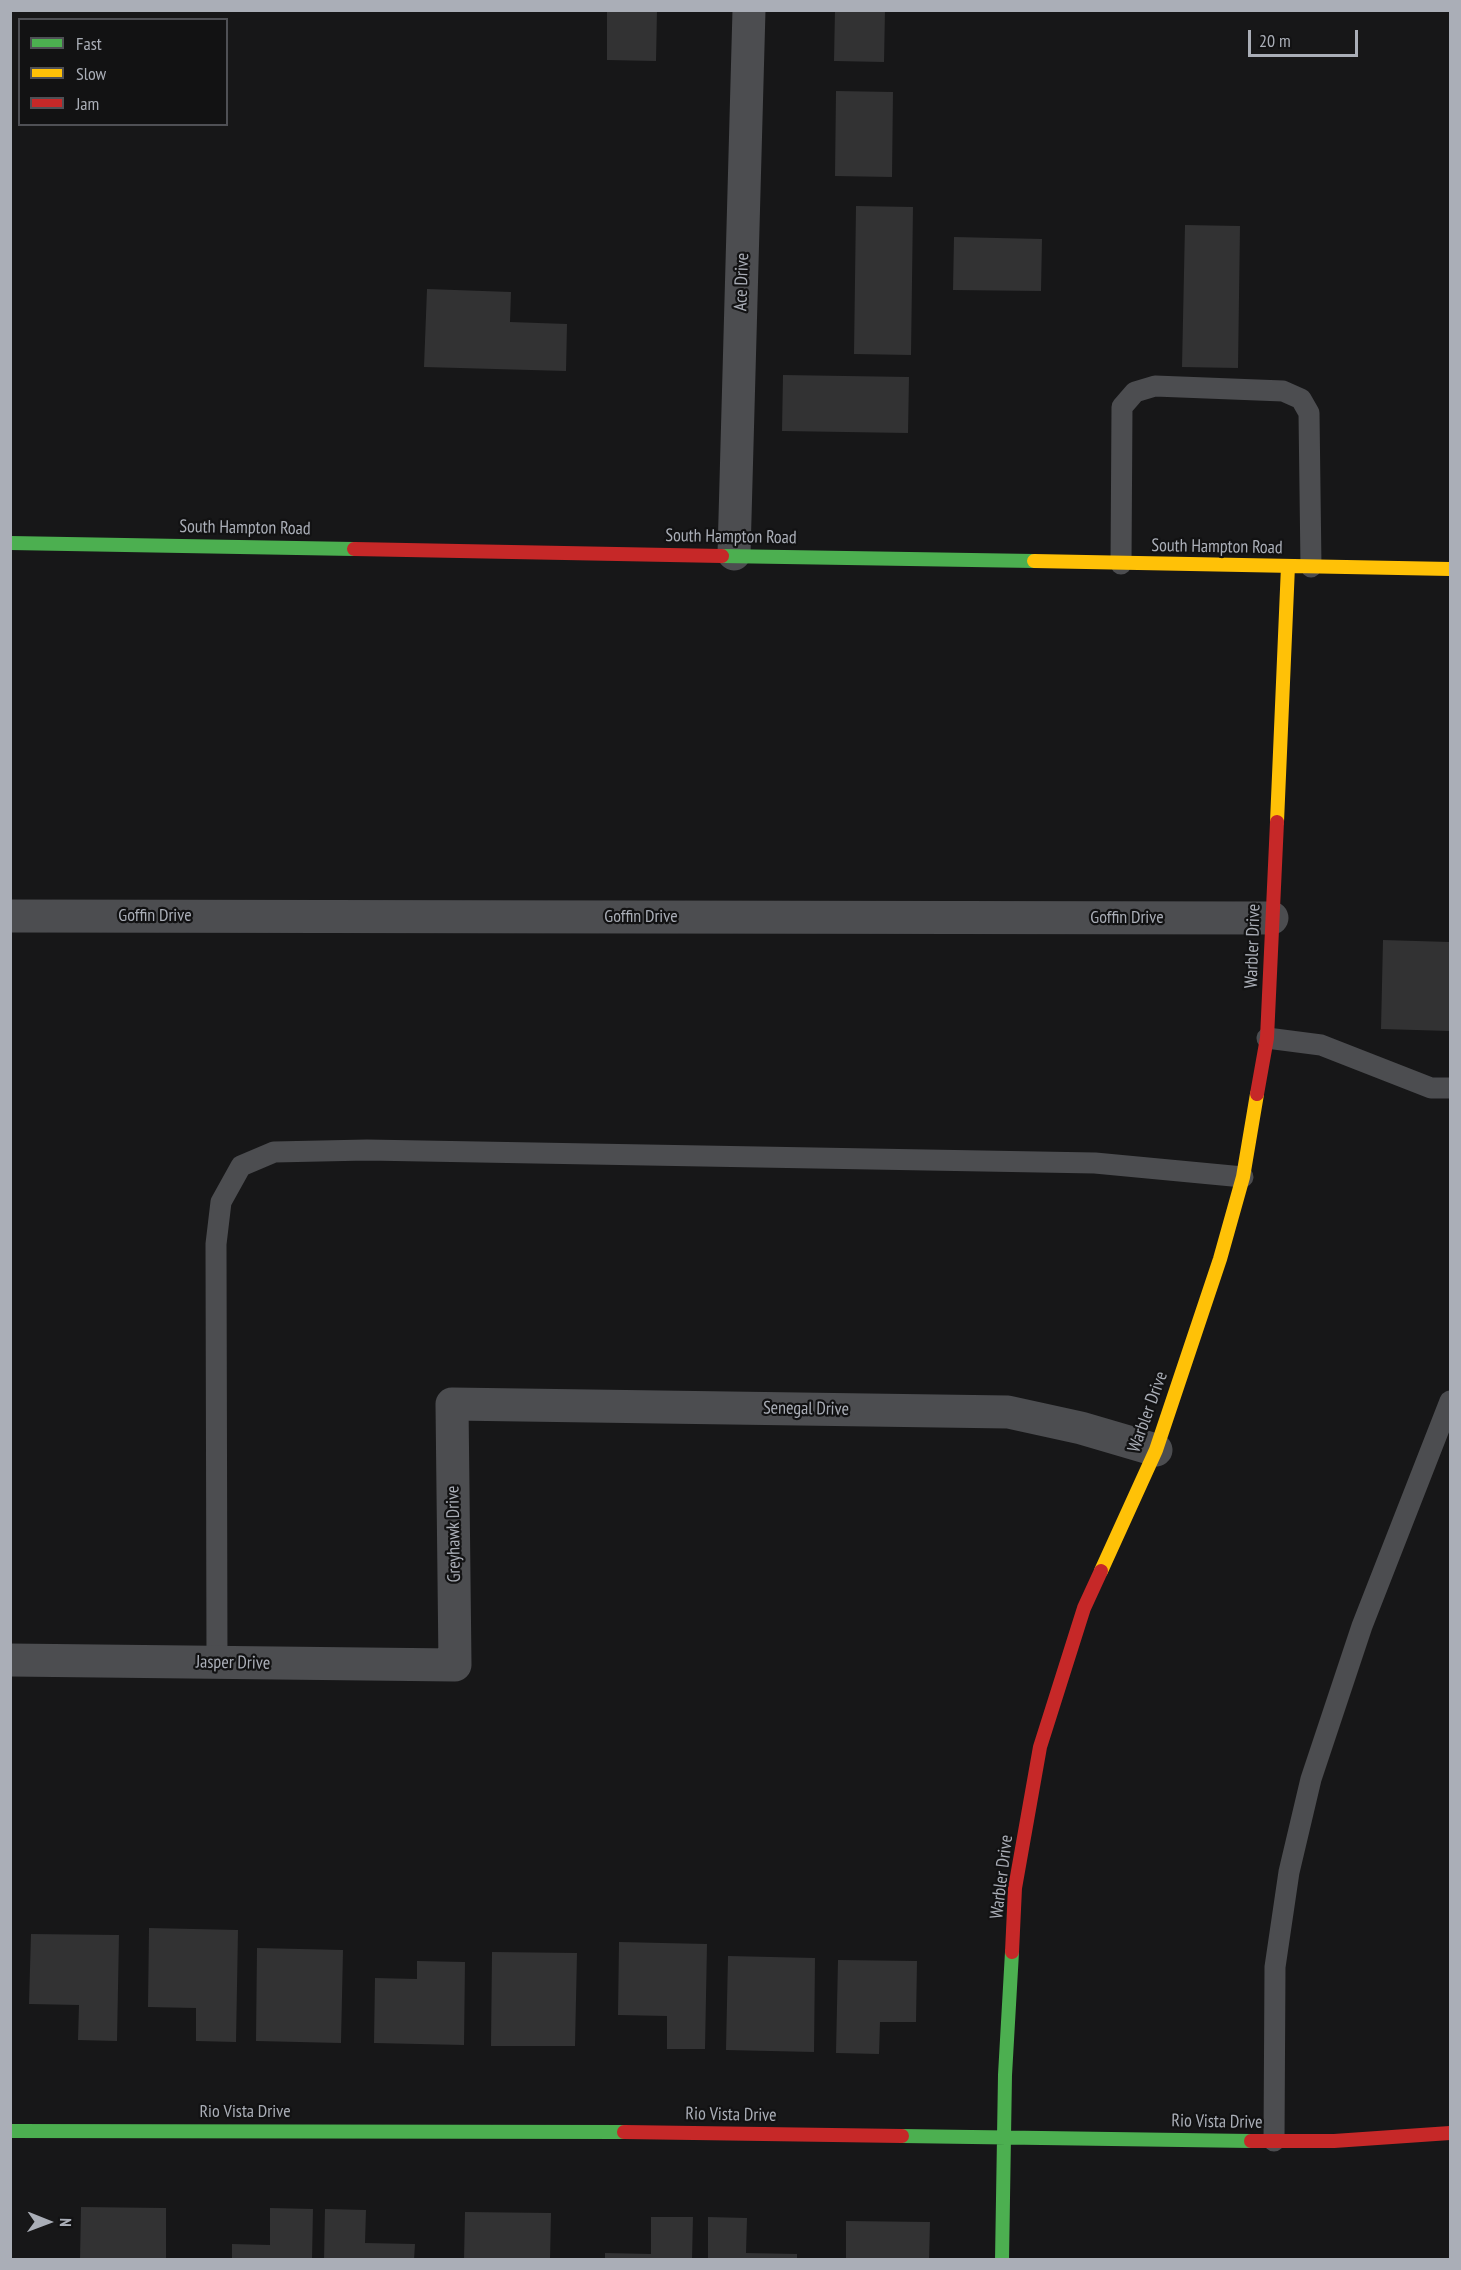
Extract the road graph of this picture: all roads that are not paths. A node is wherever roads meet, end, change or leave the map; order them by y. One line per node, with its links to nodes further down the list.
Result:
1 (749, 10): 3 (street, Ace Drive)
2 (10, 543): 3 (street, South Hampton Road)
3 (734, 554): 4 (street, South Hampton Road)
4 (1121, 564): 5 (street, South Hampton Road); 6 (lane)
5 (1288, 566): 6 (street, South Hampton Road); 9 (street, Warbler Drive)
6 (1311, 567): 7 (street, South Hampton Road)
7 (1450, 569)
8 (10, 916): 9 (street, Goffin Drive)
9 (1272, 918): 10 (street, Warbler Drive)
10 (1267, 1038): 11 (lane); 12 (street, Warbler Drive)
11 (1450, 1088)
12 (1243, 1177): 15 (street, Warbler Drive); 17 (lane)
13 (1450, 1401): 22 (lane)
14 (452, 1404): 15 (street, Senegal Drive); 18 (street, Greyhawk Drive)
15 (1156, 1450): 21 (street, Warbler Drive)
16 (10, 1660): 17 (street, Jasper Drive)
17 (217, 1663): 18 (street, Jasper Drive)
18 (455, 1665)
19 (10, 2131): 21 (street, Rio Vista Drive)
20 (1450, 2133): 22 (street, Rio Vista Drive)
21 (1004, 2136): 22 (street, Rio Vista Drive); 23 (street, Warbler Drive)
22 (1274, 2141)
23 (1002, 2259)

